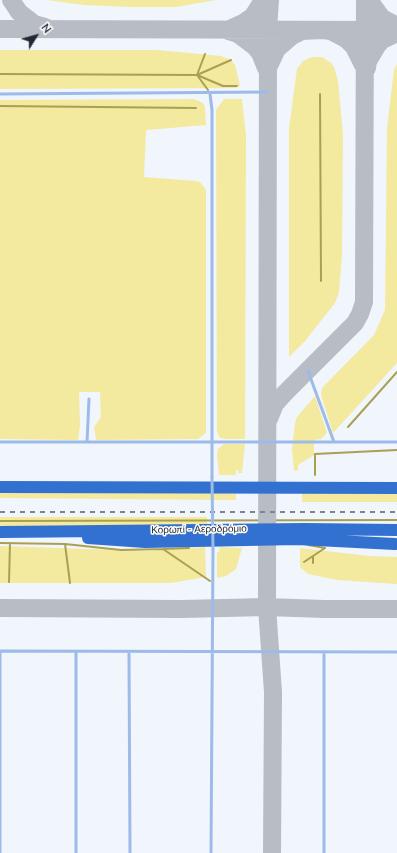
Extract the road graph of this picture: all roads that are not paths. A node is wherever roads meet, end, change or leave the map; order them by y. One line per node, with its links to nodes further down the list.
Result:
1 (267, 92): 3 (lane)
2 (0, 94): 3 (lane)
3 (210, 94): 10 (lane)
4 (308, 371): 8 (lane)
5 (89, 399): 7 (lane)
6 (0, 442): 7 (lane)
7 (87, 442): 10 (lane)
8 (334, 442): 9 (lane); 10 (lane)
9 (397, 442)
10 (211, 443): 18 (lane, bridge)
11 (0, 487): 12 (highway)
12 (397, 488)
13 (397, 530): 15 (highway, Κορωπί - Αεροδρόμιο)
14 (0, 532): 15 (highway, Κορωπί - Αεροδρόμιο)
15 (34, 532): 16 (highway)
16 (396, 544)
17 (0, 651): 21 (lane); 23 (lane)
18 (212, 651): 19 (lane); 22 (lane); 26 (lane)
19 (324, 652): 20 (lane); 27 (lane)
20 (397, 652)
21 (76, 653): 22 (lane); 24 (lane)
22 (129, 653): 25 (lane)
23 (0, 853)
24 (76, 853)
25 (130, 853)
26 (212, 853)
27 (324, 853)

